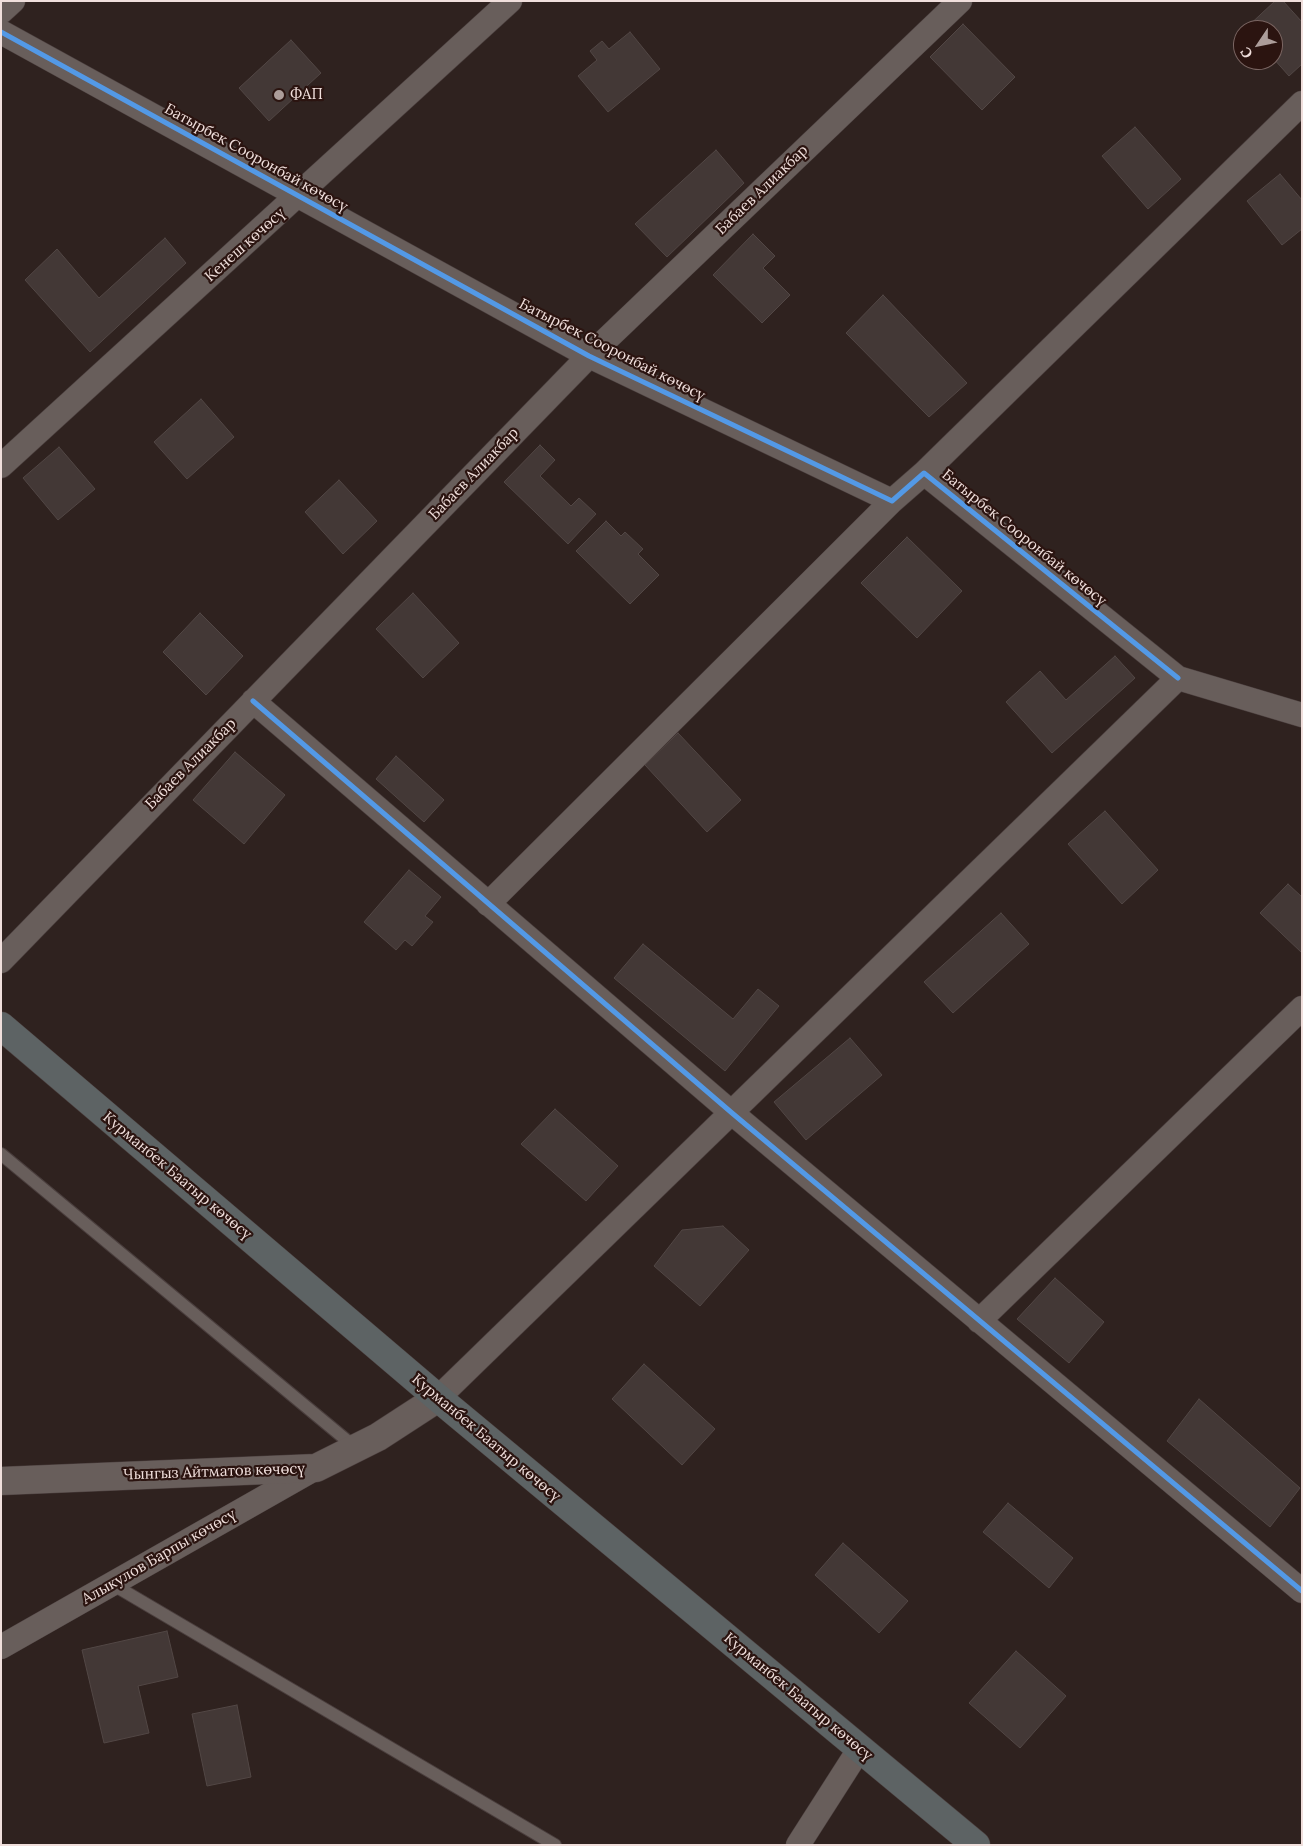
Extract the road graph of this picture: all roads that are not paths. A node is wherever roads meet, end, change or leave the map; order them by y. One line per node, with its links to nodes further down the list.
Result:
1 (13, 1): 4 (street)
2 (510, 1): 7 (street, Кенеш көчөсү)
3 (960, 1): 8 (street, Бабаев Алиакбар)
4 (1, 12)
5 (1, 32): 7 (street, Батырбек Сооронбай көчөсү)
6 (1302, 103): 10 (street)
7 (299, 196): 8 (street, Батырбек Сооронбай көчөсү); 9 (street, Кенеш көчөсү)
8 (589, 356): 11 (street, Батырбек Сооронбай көчөсү); 13 (street, Бабаев Алиакбар)
9 (1, 466)
10 (924, 473): 11 (street, Батырбек Сооронбай көчөсү); 12 (street, Батырбек Сооронбай көчөсү)
11 (892, 501): 15 (street)
12 (1178, 678): 14 (street); 19 (street)
13 (253, 701): 15 (street); 16 (street, Бабаев Алиакбар)
14 (1302, 715)
15 (488, 904): 19 (street)
16 (1, 960)
17 (1302, 1008): 21 (street)
18 (1, 1026): 22 (highway, Курманбек Баатыр көчөсү)
19 (732, 1113): 21 (street); 22 (street)
20 (1, 1154): 23 (lane)
21 (979, 1321): 27 (street)
22 (438, 1398): 23 (main road, Чынгыз Айтматов көчөсү); 29 (highway, Курманбек Баатыр көчөсү)
23 (356, 1448): 24 (main road, Чынгыз Айтматов көчөсү)
24 (316, 1468): 25 (main road, Чынгыз Айтматов көчөсү); 26 (street, Алыкулов Барпы көчөсү)
25 (1, 1481)
26 (112, 1584): 28 (street, Алыкулов Барпы көчөсү); 30 (lane)
27 (1302, 1590)
28 (1, 1647)
29 (860, 1748): 31 (street); 32 (highway, Курманбек Баатыр көчөсү)
30 (555, 1845)
31 (798, 1845)
32 (976, 1845)

